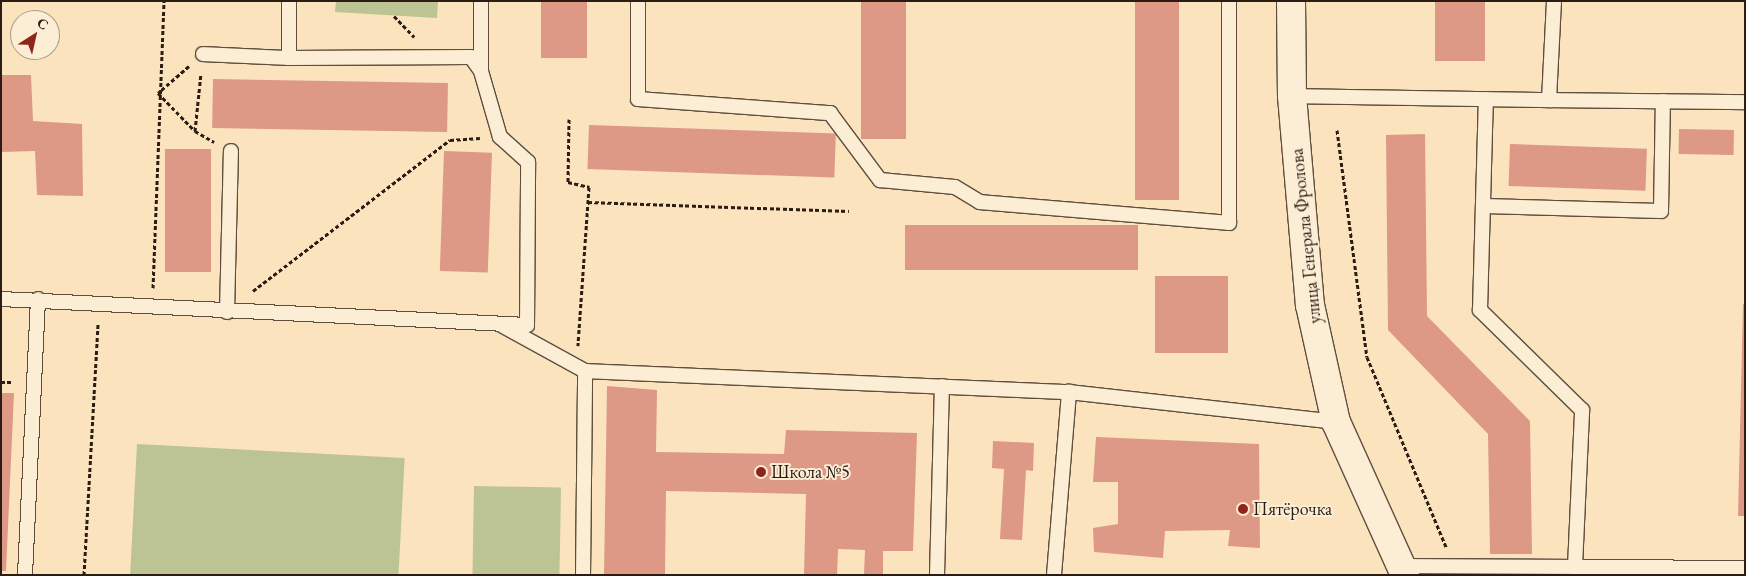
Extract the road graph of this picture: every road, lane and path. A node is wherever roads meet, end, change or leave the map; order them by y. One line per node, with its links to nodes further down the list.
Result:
1 (164, 1): 11 (path)
2 (289, 1): 9 (lane)
3 (481, 1): 10 (lane)
4 (638, 1): 5 (lane)
5 (1230, 1)
6 (1291, 1): 12 (street, улица Генерала Фролова)
7 (1554, 1): 14 (lane)
8 (203, 54): 9 (lane); 11 (path); 19 (path)
9 (289, 58): 10 (lane)
10 (481, 71): 20 (lane)
11 (158, 93): 19 (path); 28 (path)
12 (1292, 96): 13 (lane); 34 (street, улица Генерала Фролова)
13 (1486, 99): 14 (lane); 23 (lane)
14 (1549, 100): 15 (lane)
15 (1663, 101): 16 (lane); 23 (lane)
16 (1745, 102)
17 (569, 119): 22 (path)
18 (1337, 130): 35 (path)
19 (195, 131): 21 (path)
20 (500, 137): 29 (path); 30 (lane)
21 (231, 151): 29 (lane)
22 (588, 202): 24 (path); 31 (path)
23 (1483, 206): 36 (lane)
24 (849, 211)
25 (1, 299): 26 (lane)
26 (38, 299): 27 (lane); 39 (lane)
27 (100, 301): 28 (lane); 40 (path)
28 (153, 304): 29 (lane)
29 (227, 312): 30 (lane)
30 (500, 324): 31 (lane)
31 (581, 369): 32 (lane); 41 (lane)
32 (942, 386): 33 (lane); 42 (lane)
33 (1069, 392): 34 (lane); 43 (lane)
34 (1336, 422): 38 (street, улица Генерала Фролова)
35 (1456, 567): 36 (lane); 38 (lane)
36 (1575, 567): 37 (lane)
37 (1745, 568)
38 (1403, 570)
39 (25, 575)
40 (84, 575)
41 (583, 575)
42 (937, 575)
43 (1054, 575)

